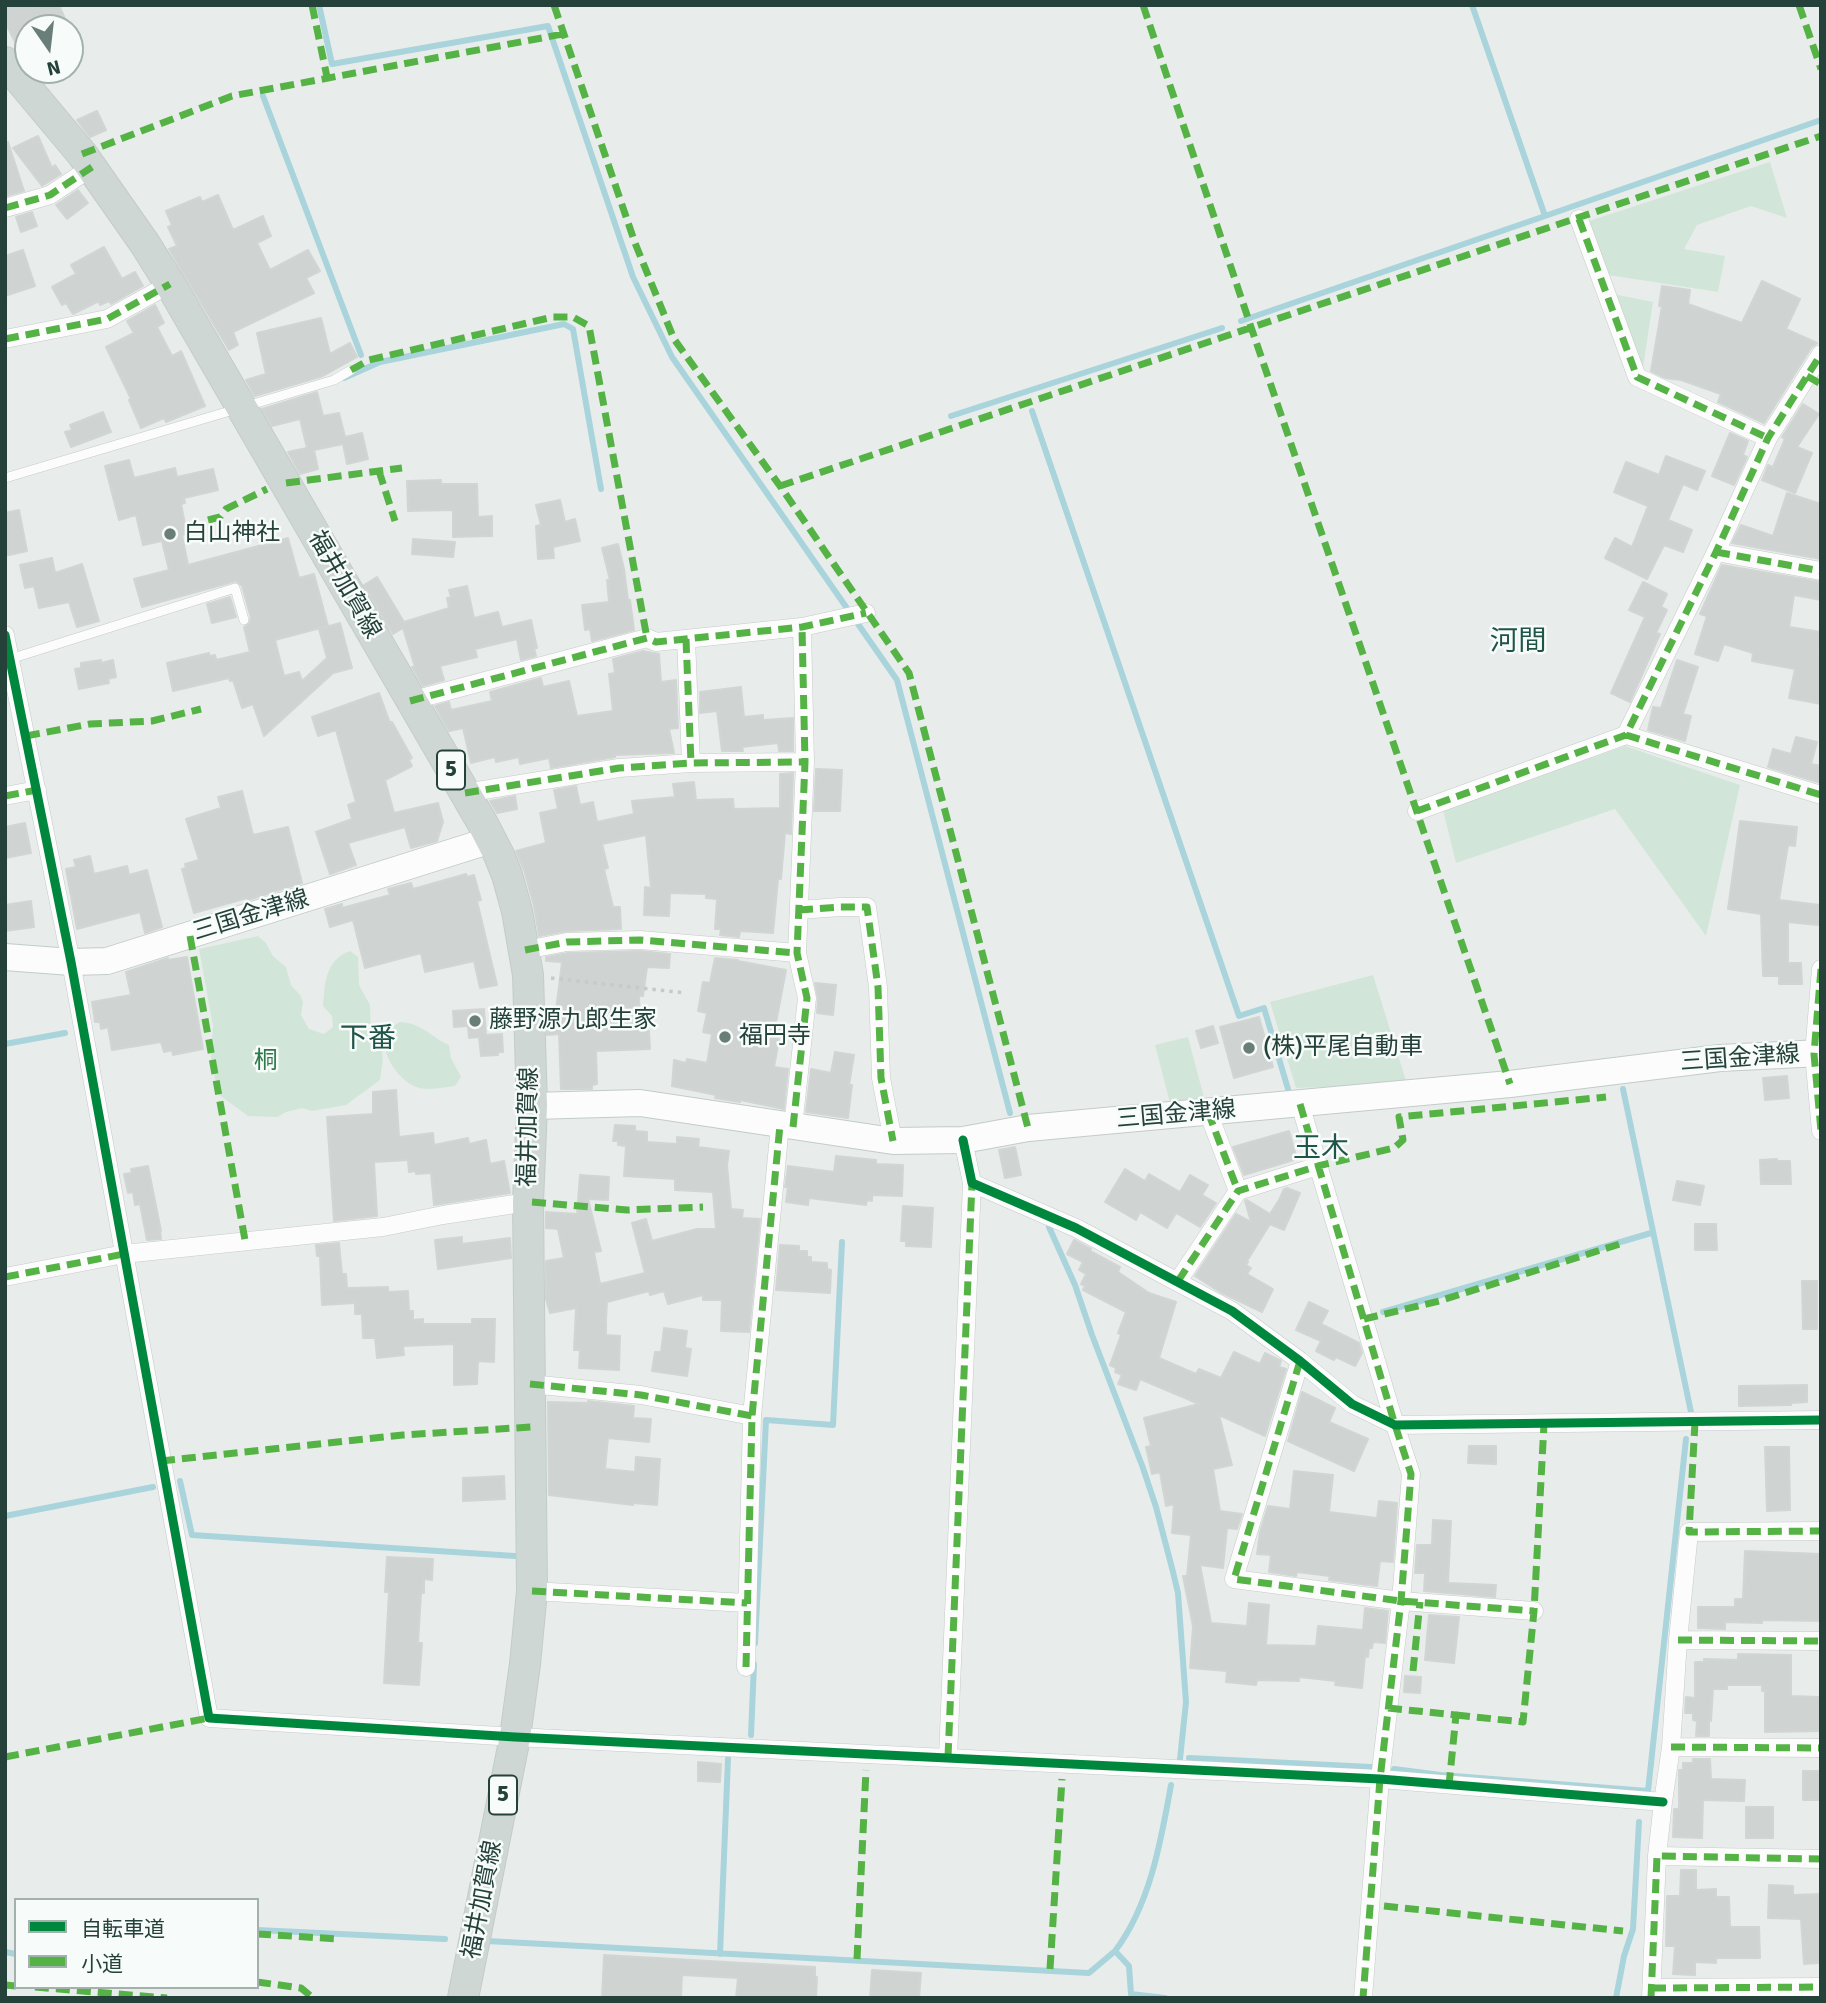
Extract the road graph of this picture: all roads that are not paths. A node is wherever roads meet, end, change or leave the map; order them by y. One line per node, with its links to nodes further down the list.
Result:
1 (5, 62): 2 (main road, 福井加賀線 / 5)
2 (92, 167): 3 (street); 5 (main road, 福井加賀線 / 5)
3 (5, 208)
4 (1579, 219): 11 (street)
5 (170, 284): 6 (street); 10 (main road, 福井加賀線 / 5)
6 (5, 339)
7 (1821, 354): 9 (street)
8 (351, 370): 10 (lane)
9 (1814, 380): 11 (street)
10 (241, 409): 12 (lane); 21 (main road, 福井加賀線 / 5)
11 (1768, 438): 13 (street)
12 (5, 478)
13 (1716, 552): 14 (street); 22 (street)
14 (1821, 571)
15 (866, 613): 17 (street)
16 (244, 620): 20 (lane)
17 (802, 626): 19 (street); 23 (street)
18 (5, 635): 20 (street)
19 (686, 639): 21 (street); 24 (street)
20 (10, 659): 25 (street)
21 (410, 701): 26 (main road, 福井加賀線 / 5)
22 (1626, 734): 28 (street); 29 (street)
23 (805, 762): 24 (street); 31 (street)
24 (691, 763): 26 (street)
25 (37, 790): 27 (street); 34 (street)
26 (465, 793): 30 (main road, 福井加賀線 / 5)
27 (5, 796)
28 (1821, 796)
29 (1417, 811)
30 (491, 840): 34 (main road, 三国金津線); 35 (main road, 福井加賀線 / 5)
31 (799, 911): 32 (street); 44 (street)
32 (797, 953): 35 (street); 41 (street)
33 (5, 957): 34 (main road, 三国金津線)
34 (71, 962): 49 (street)
35 (527, 963): 39 (main road, 福井加賀線 / 5)
36 (1821, 970): 37 (street)
37 (1817, 1054): 38 (main road, 三国金津線); 42 (street)
38 (1300, 1104): 40 (main road, 三国金津線); 45 (street)
39 (532, 1106): 41 (main road, 三国金津線); 48 (main road, 福井加賀線 / 5)
40 (1208, 1112): 43 (main road, 三国金津線); 47 (street)
41 (786, 1126): 44 (main road, 三国金津線); 54 (street)
42 (1821, 1131)
43 (963, 1140): 44 (main road, 三国金津線); 46 (street)
44 (893, 1141)
45 (1318, 1166): 47 (street); 56 (street)
46 (972, 1182): 51 (street); 68 (street)
47 (1238, 1191): 51 (street)
48 (528, 1202): 49 (street); 53 (main road, 福井加賀線 / 5)
49 (124, 1254): 50 (street); 65 (street)
50 (5, 1277)
51 (1178, 1281): 52 (street)
52 (1300, 1361): 56 (street); 59 (street)
53 (530, 1384): 54 (street); 58 (main road, 福井加賀線 / 5)
54 (752, 1416): 60 (street)
55 (1821, 1420): 56 (street)
56 (1395, 1425): 59 (street)
57 (1821, 1531): 62 (street)
58 (532, 1591): 60 (street); 65 (main road, 福井加賀線 / 5)
59 (1401, 1601): 61 (street); 69 (street)
60 (747, 1603): 64 (street)
61 (1534, 1611)
62 (1678, 1640): 63 (street); 66 (street)
63 (1821, 1640)
64 (746, 1667)
65 (515, 1737): 68 (street); 75 (main road, 福井加賀線 / 5)
66 (1671, 1747): 67 (street); 70 (street)
67 (1821, 1748)
68 (948, 1757): 69 (street)
69 (1380, 1779): 70 (street); 76 (street)
70 (1662, 1802): 71 (street)
71 (1657, 1856): 72 (street); 74 (street)
72 (1821, 1859)
73 (1821, 1987): 74 (street)
74 (1651, 1993)
75 (463, 1998)
76 (1363, 1998)

